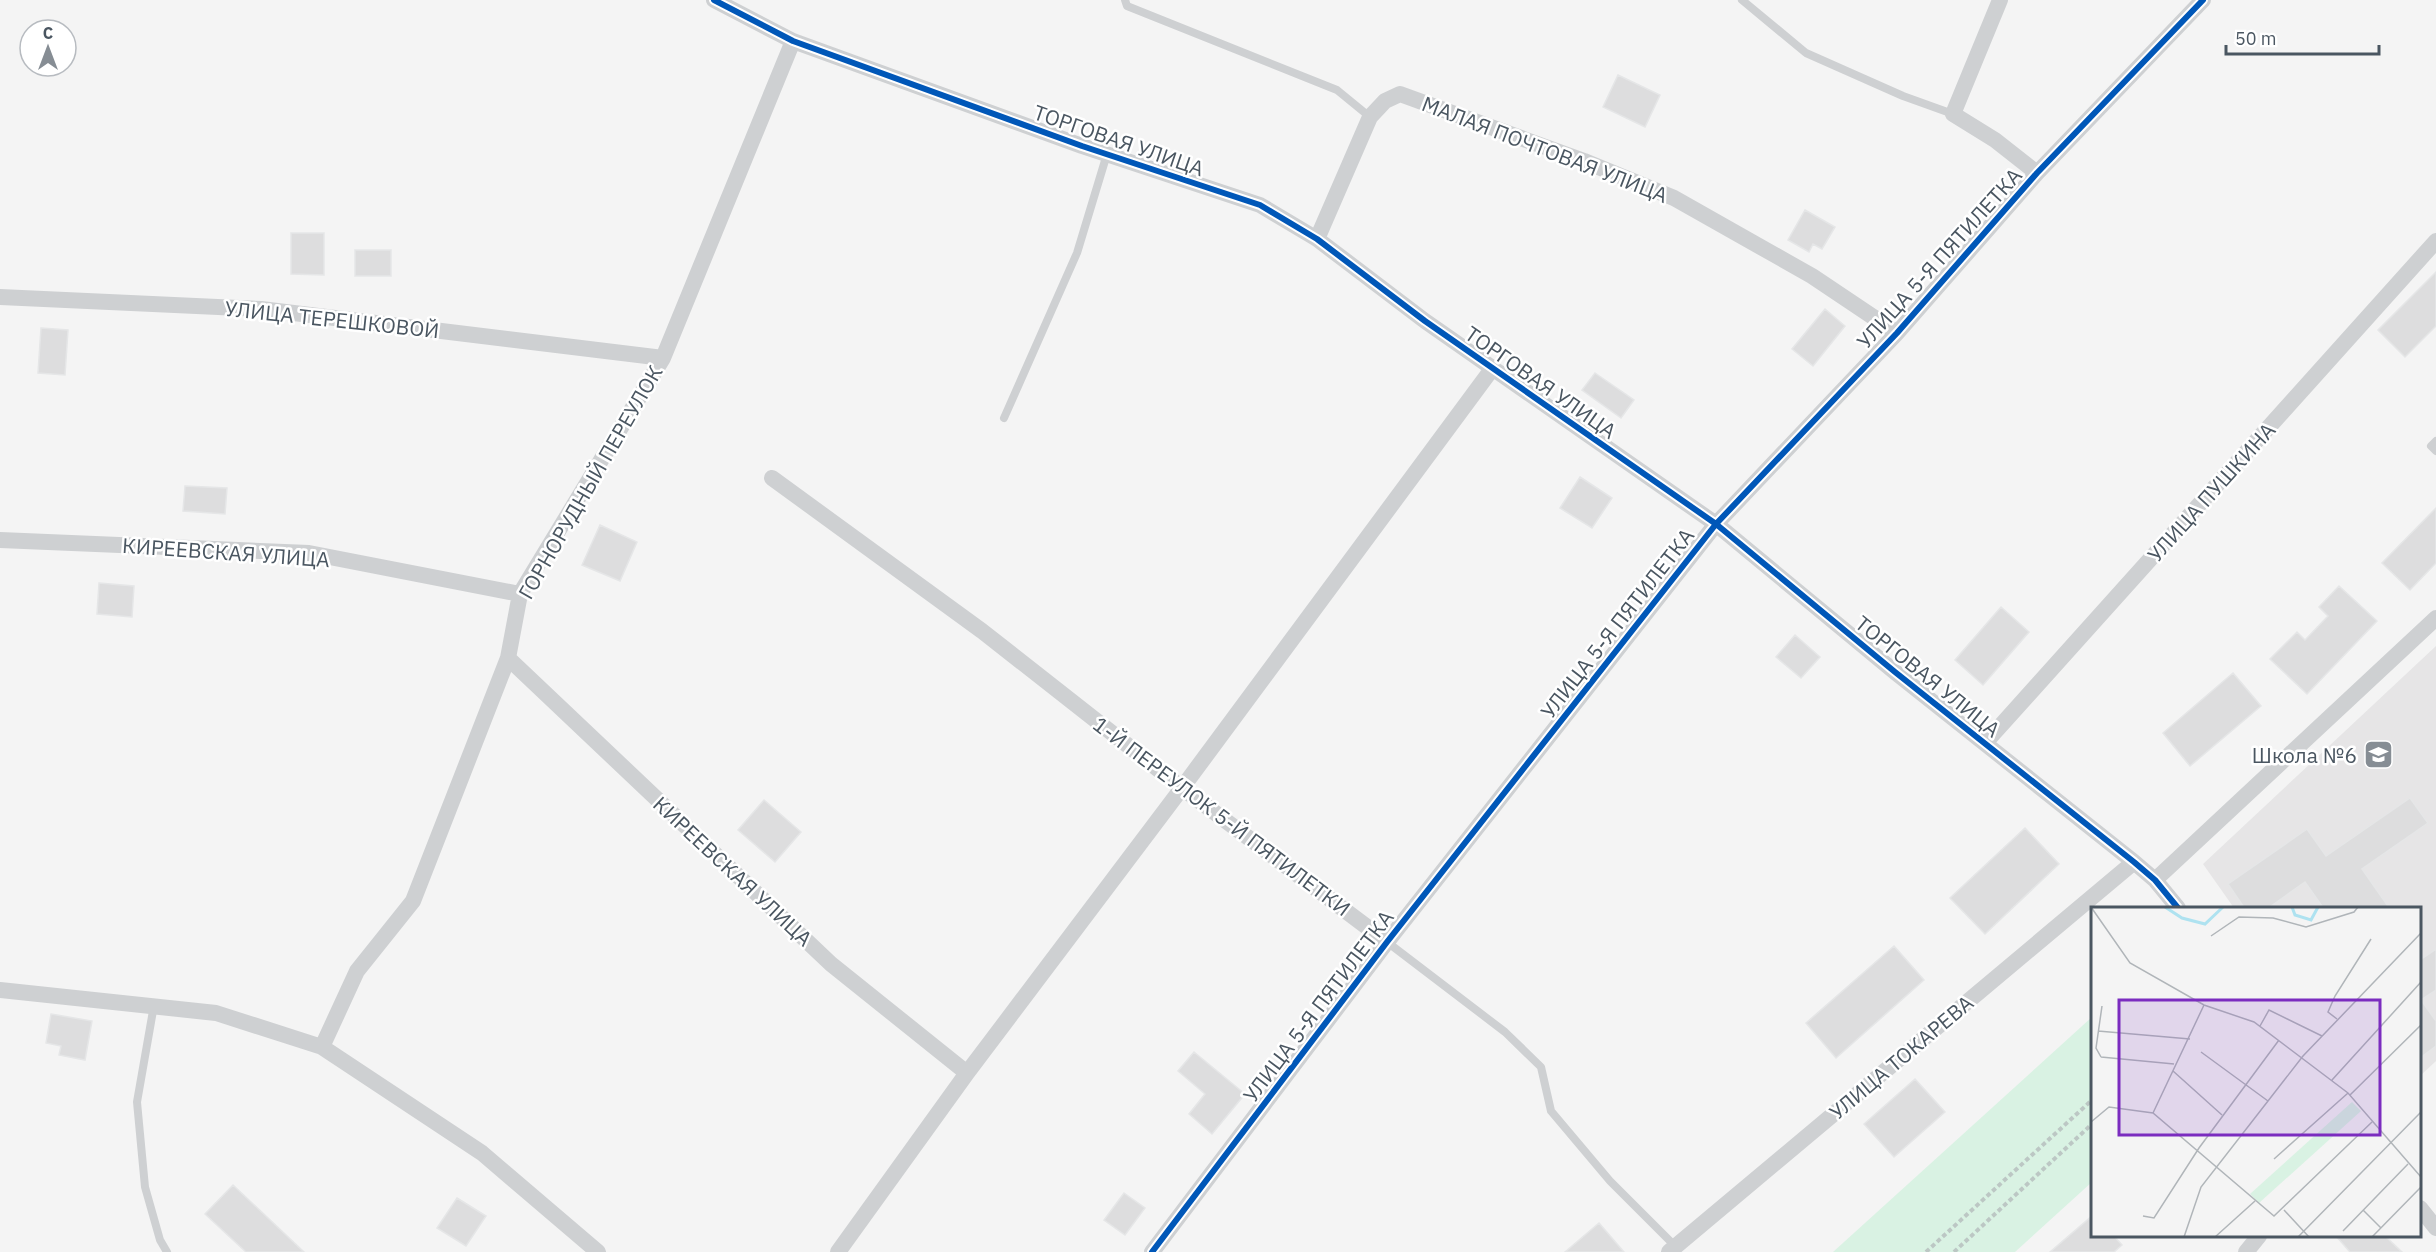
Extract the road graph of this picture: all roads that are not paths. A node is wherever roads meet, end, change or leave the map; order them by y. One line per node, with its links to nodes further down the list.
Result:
1 (714, 0): 6 (street, ТОРГОВАЯ УЛИЦА)
2 (1125, 0): 8 (lane)
3 (1742, 0): 7 (lane)
4 (2000, 0): 7 (street)
5 (2203, 0): 10 (street, УЛИЦА 5-Я ПЯТИЛЕТКА)
6 (793, 41): 9 (street, ТОРГОВАЯ УЛИЦА); 15 (street, ГОРНОРУДНЫЙ ПЕРЕУЛОК)
7 (1953, 114): 10 (street)
8 (1370, 117): 11 (street, МАЛАЯ ПОЧТОВАЯ УЛИЦА); 14 (street, МАЛАЯ ПОЧТОВАЯ УЛИЦА)
9 (1107, 153): 11 (street, ТОРГОВАЯ УЛИЦА); 17 (lane)
10 (2037, 172): 14 (street, УЛИЦА 5-Я ПЯТИЛЕТКА)
11 (1317, 239): 16 (street, ТОРГОВАЯ УЛИЦА)
12 (2436, 241): 26 (street, УЛИЦА ПУШКИНА)
13 (0, 297): 15 (street, УЛИЦА ТЕРЕШКОВОЙ)
14 (1897, 333): 21 (street, УЛИЦА 5-Я ПЯТИЛЕТКА)
15 (663, 358): 23 (street, ГОРНОРУДНЫЙ ПЕРЕУЛОК)
16 (1492, 369): 21 (street, ТОРГОВАЯ УЛИЦА); 27 (street)
17 (1004, 418)
18 (2436, 441): 19 (lane)
19 (2436, 451)
20 (772, 478): 27 (street, 1-Й ПЕРЕУЛОК 5-Й ПЯТИЛЕТКИ)
21 (1716, 524): 26 (street, ТОРГОВАЯ УЛИЦА); 31 (street, УЛИЦА 5-Я ПЯТИЛЕТКА)
22 (0, 540): 23 (street, КИРЕЕВСКАЯ УЛИЦА)
23 (520, 594): 25 (street, ГОРНОРУДНЫЙ ПЕРЕУЛОК)
24 (2436, 618): 29 (street)
25 (508, 658): 34 (street, ГОРНОРУДНЫЙ ПЕРЕУЛОК); 35 (street, КИРЕЕВСКАЯ УЛИЦА)
26 (1986, 743): 28 (street, ТОРГОВАЯ УЛИЦА)
27 (1182, 788): 31 (street, 1-Й ПЕРЕУЛОК 5-Й ПЯТИЛЕТКИ); 35 (street)
28 (2134, 862): 29 (street, ТОРГОВАЯ УЛИЦА); 39 (street, УЛИЦА ТОКАРЕВА)
29 (2155, 880): 30 (street, ТОРГОВАЯ УЛИЦА)
30 (2176, 907)
31 (1387, 942): 39 (lane, 1-Й ПЕРЕУЛОК 5-Й ПЯТИЛЕТКИ); 43 (street, УЛИЦА 5-Я ПЯТИЛЕТКА)
32 (0, 990): 33 (street)
33 (154, 1005): 34 (street); 40 (lane)
34 (322, 1047): 41 (street)
35 (967, 1073): 42 (street)
36 (2421, 1209): 37 (street)
37 (2436, 1228)
38 (2258, 1237): 44 (street)
39 (1672, 1249)
40 (167, 1252)
41 (598, 1252)
42 (838, 1252)
43 (1152, 1252)
44 (2246, 1252)

